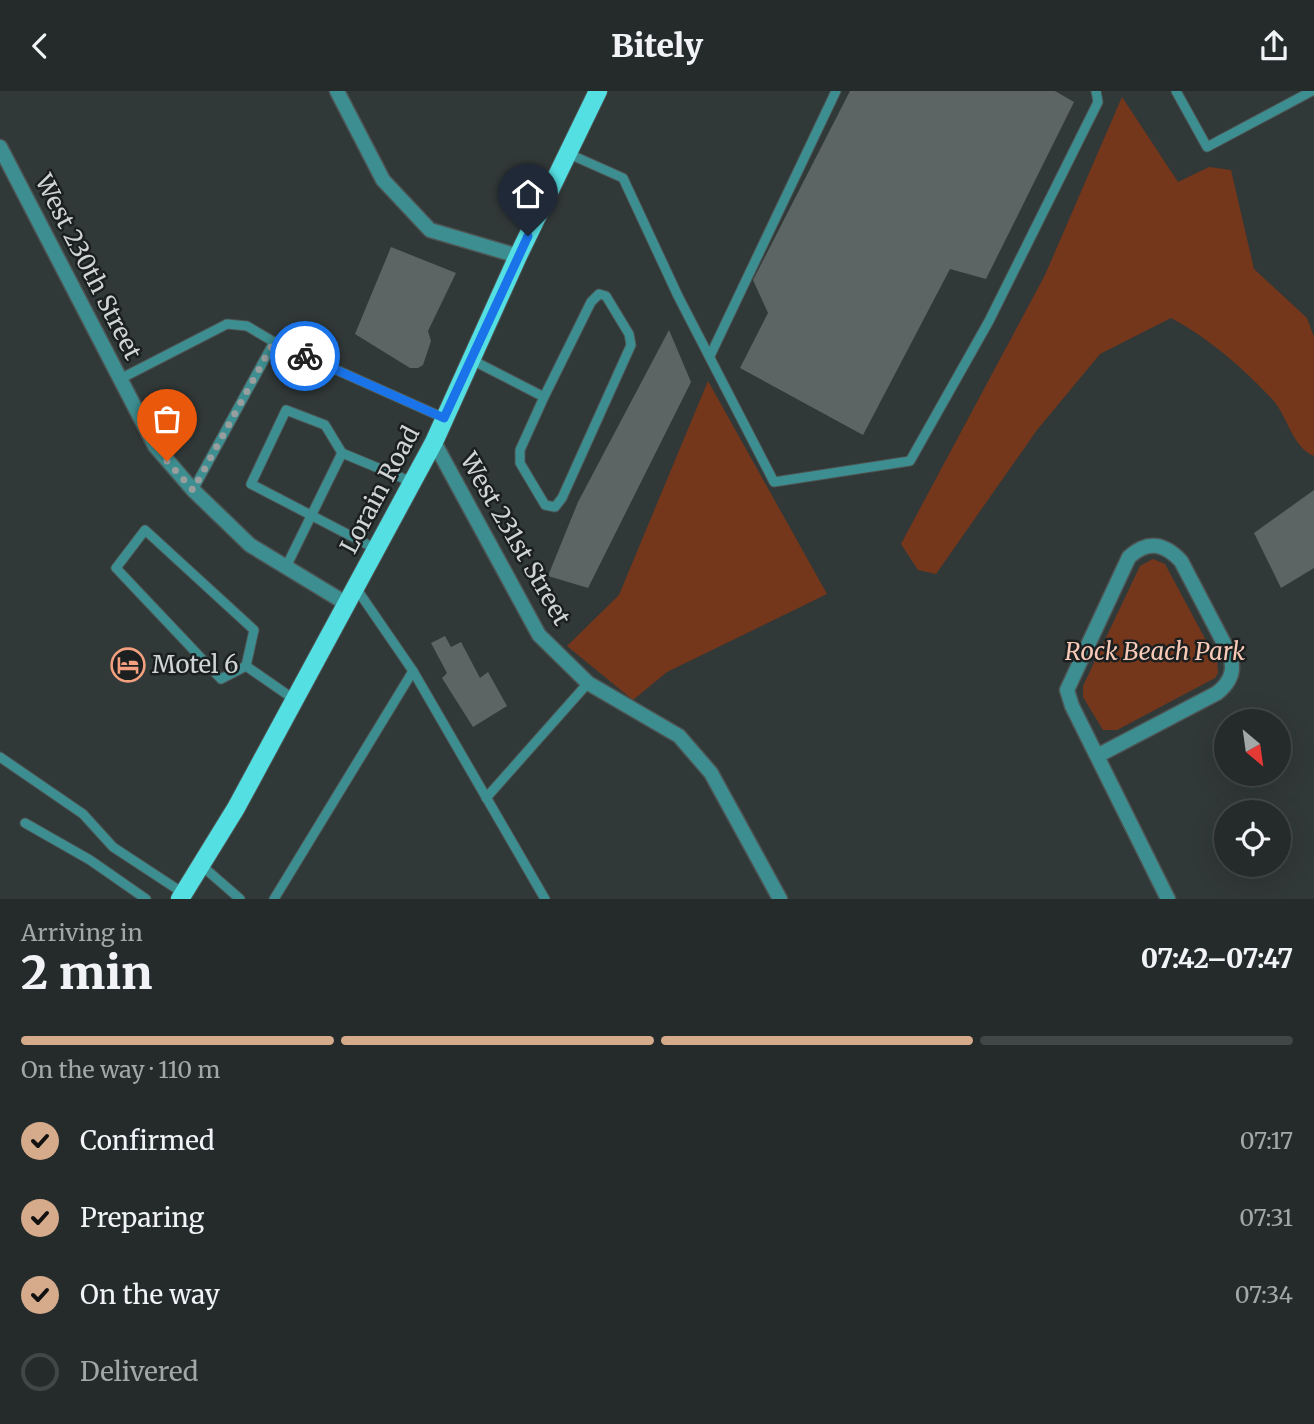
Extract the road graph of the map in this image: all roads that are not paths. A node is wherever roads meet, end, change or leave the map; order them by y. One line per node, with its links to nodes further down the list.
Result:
1 (337, 91): 9 (street)
2 (597, 91): 8 (main road, Lorain Road)
3 (836, 91): 11 (lane)
4 (1096, 91): 11 (lane)
5 (1176, 91): 6 (lane)
6 (1312, 91)
7 (0, 147): 13 (street, West 230th Street)
8 (567, 153): 9 (main road, Lorain Road); 11 (lane)
9 (518, 256): 12 (main road, Lorain Road)
10 (274, 342): 13 (lane); 15 (lane); 19 (lane)
11 (710, 356)
12 (470, 359): 14 (lane); 15 (main road, Lorain Road)
13 (120, 379): 19 (street, West 230th Street)
14 (544, 397): 14 (lane)
15 (444, 418): 16 (main road, Lorain Road)
16 (434, 442): 18 (main road, Lorain Road); 27 (street, West 231st Street)
17 (342, 453): 18 (lane); 20 (lane); 20 (lane)
18 (412, 482): 21 (main road, Lorain Road)
19 (193, 490): 22 (street, West 230th Street)
20 (311, 515): 21 (lane); 22 (lane)
21 (376, 549): 23 (main road, Lorain Road)
22 (286, 567): 24 (street, West 230th Street)
23 (356, 587): 24 (main road, Lorain Road); 26 (lane)
24 (347, 604): 28 (main road, Lorain Road)
25 (246, 666): 25 (lane); 28 (lane)
26 (413, 671): 31 (lane); 37 (lane)
27 (587, 683): 31 (lane); 39 (street, West 231st Street)
28 (295, 700): 33 (main road, Lorain Road)
29 (1097, 756): 29 (street); 40 (street)
30 (0, 757): 34 (lane)
31 (486, 798): 38 (lane)
32 (25, 823): 35 (lane)
33 (201, 865): 34 (main road, Lorain Road); 36 (lane)
34 (181, 896)
35 (146, 899)
36 (240, 899)
37 (274, 899)
38 (545, 899)
39 (780, 899)
40 (1168, 899)

